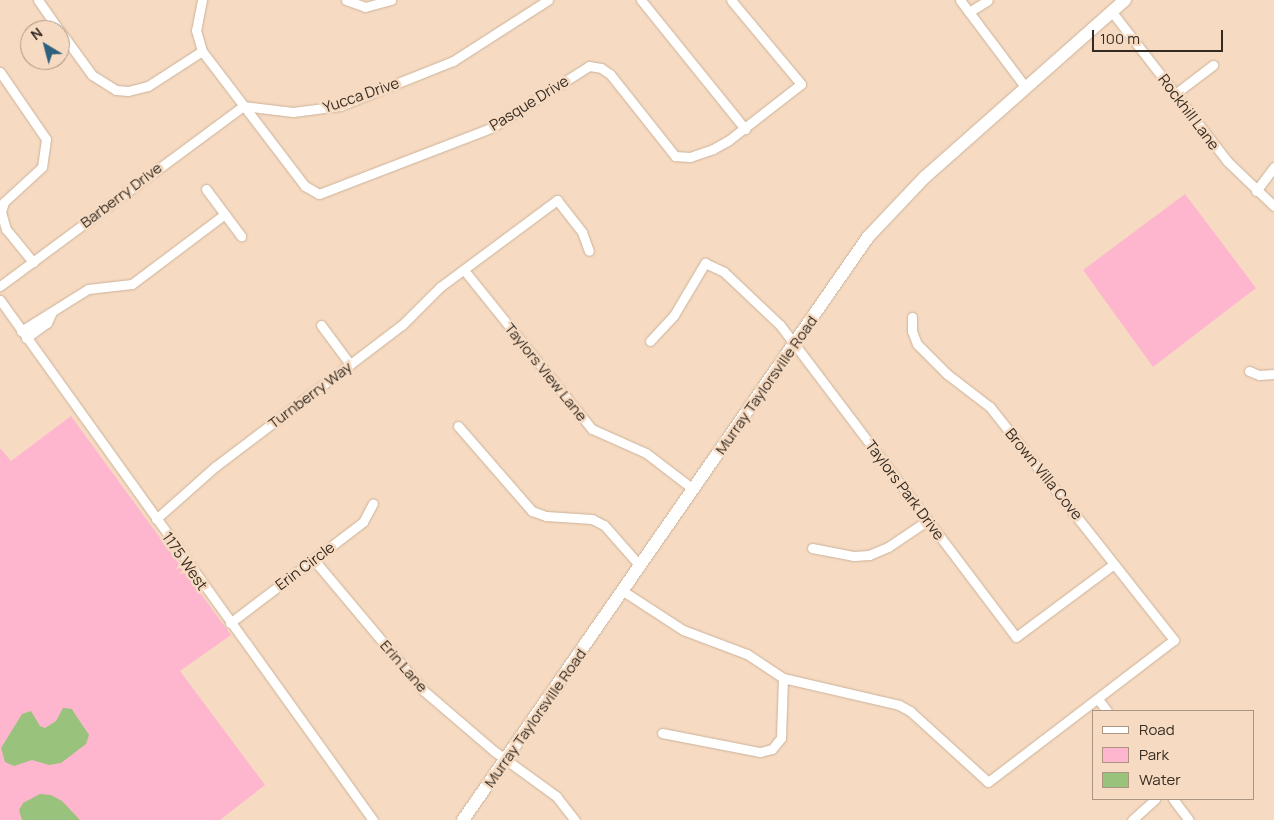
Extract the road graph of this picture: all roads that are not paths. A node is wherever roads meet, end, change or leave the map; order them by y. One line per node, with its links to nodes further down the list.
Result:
1 (38, 0): 13 (street)
2 (202, 0): 15 (street)
3 (346, 0): 4 (street)
4 (391, 0)
5 (548, 0): 20 (street, Yucca Drive)
6 (641, 0): 21 (street)
7 (731, 0): 21 (street, Pasque Drive)
8 (960, 0): 11 (street)
9 (988, 0): 11 (street)
10 (1125, 0): 12 (street, Murray Taylorsville Road)
11 (969, 12): 18 (street)
12 (1112, 12): 18 (street, Murray Taylorsville Road); 19 (street, Rockhill Lane)
13 (52, 20)
14 (70, 45): 15 (street)
15 (202, 52): 20 (street)
16 (1213, 65): 19 (street)
17 (0, 72): 29 (street)
18 (1026, 88): 37 (street, Murray Taylorsville Road)
19 (1175, 94): 24 (street, Rockhill Lane)
20 (243, 106): 21 (street, Pasque Drive); 29 (street, Barberry Drive)
21 (745, 129)
22 (1274, 167): 24 (street)
23 (206, 188): 26 (street)
24 (1256, 191): 25 (street, Rockhill Lane)
25 (1274, 206)
26 (225, 214): 27 (street); 35 (street)
27 (241, 236)
28 (589, 252): 30 (street, Turnberry Way)
29 (33, 262): 31 (street, Barberry Drive)
30 (464, 270): 38 (street, Turnberry Way); 42 (street, Taylors View Lane)
31 (0, 286)
32 (0, 300): 35 (street, 1175 West)
33 (912, 317): 48 (street, Brown Villa Cove)
34 (320, 325): 38 (street)
35 (24, 334): 44 (street, 1175 West)
36 (650, 341): 37 (street, Taylors Park Drive)
37 (794, 344): 42 (street, Murray Taylorsville Road); 45 (street, Taylors Park Drive)
38 (350, 364): 44 (street, Turnberry Way)
39 (1249, 371): 40 (street)
40 (1274, 374)
41 (458, 426): 49 (street)
42 (694, 489): 49 (street, Murray Taylorsville Road)
43 (373, 503): 47 (street, Erin Circle)
44 (156, 519): 51 (street, 1175 West)
45 (928, 520): 46 (street); 48 (street, Taylors Park Drive)
46 (812, 548)
47 (314, 560): 51 (street, Erin Circle); 56 (street, Erin Lane)
48 (1114, 564): 53 (street, Brown Villa Cove)
49 (640, 566): 50 (street, Murray Taylorsville Road)
50 (622, 591): 52 (street); 56 (street, Murray Taylorsville Road)
51 (230, 623): 59 (street, 1175 West)
52 (783, 678): 53 (street); 55 (street)
53 (1098, 699): 54 (street)
54 (1106, 710)
55 (662, 733)
56 (507, 761): 60 (street, Murray Taylorsville Road); 61 (street, Erin Lane)
57 (1154, 800): 62 (street)
58 (1174, 800): 63 (street)
59 (372, 820)
60 (463, 820)
61 (575, 820)
62 (1132, 820)
63 (1189, 820)

